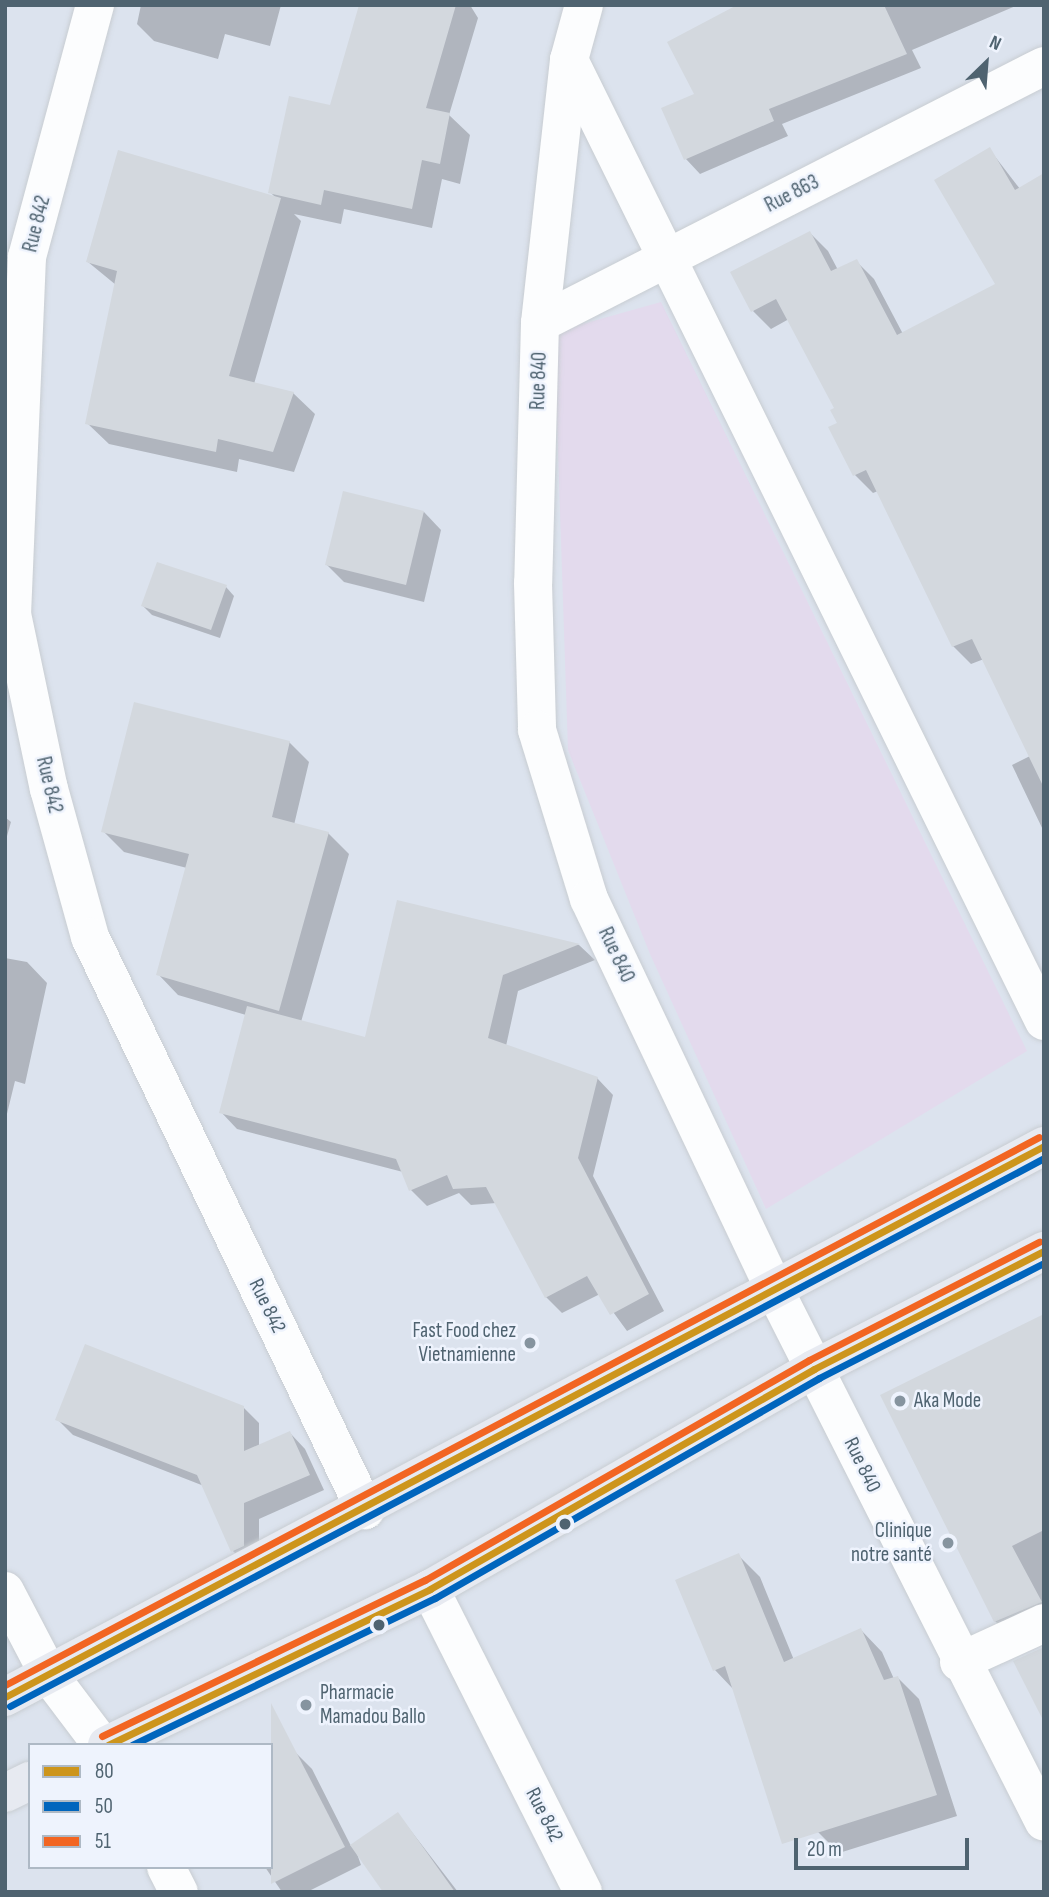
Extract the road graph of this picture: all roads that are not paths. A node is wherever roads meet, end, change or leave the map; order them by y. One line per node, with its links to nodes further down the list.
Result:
1 (95, 5): 12 (street, Rue 842)
2 (584, 5): 3 (street, Rue 840)
3 (569, 60): 5 (street); 6 (street, Rue 840)
4 (1044, 66): 5 (street, Rue 863)
5 (667, 258): 6 (street, Rue 863); 7 (street)
6 (540, 323): 10 (street, Rue 840)
7 (1044, 1021)
8 (1044, 1146): 10 (main road)
9 (1044, 1251): 11 (main road)
10 (775, 1289): 11 (street, Rue 840); 12 (main road)
11 (814, 1369): 13 (main road); 16 (street, Rue 840)
12 (365, 1510): 17 (main road)
13 (430, 1589): 20 (main road); 26 (street, Rue 842)
14 (5, 1591): 17 (street)
15 (1044, 1622): 16 (street)
16 (959, 1661): 23 (street, Rue 840)
17 (49, 1675): 18 (main road); 19 (street)
18 (5, 1698)
19 (102, 1743)
20 (108, 1743)
21 (28, 1782): 22 (main road)
22 (5, 1793)
23 (1044, 1822)
24 (167, 1869): 25 (street)
25 (179, 1892)
26 (583, 1892)

